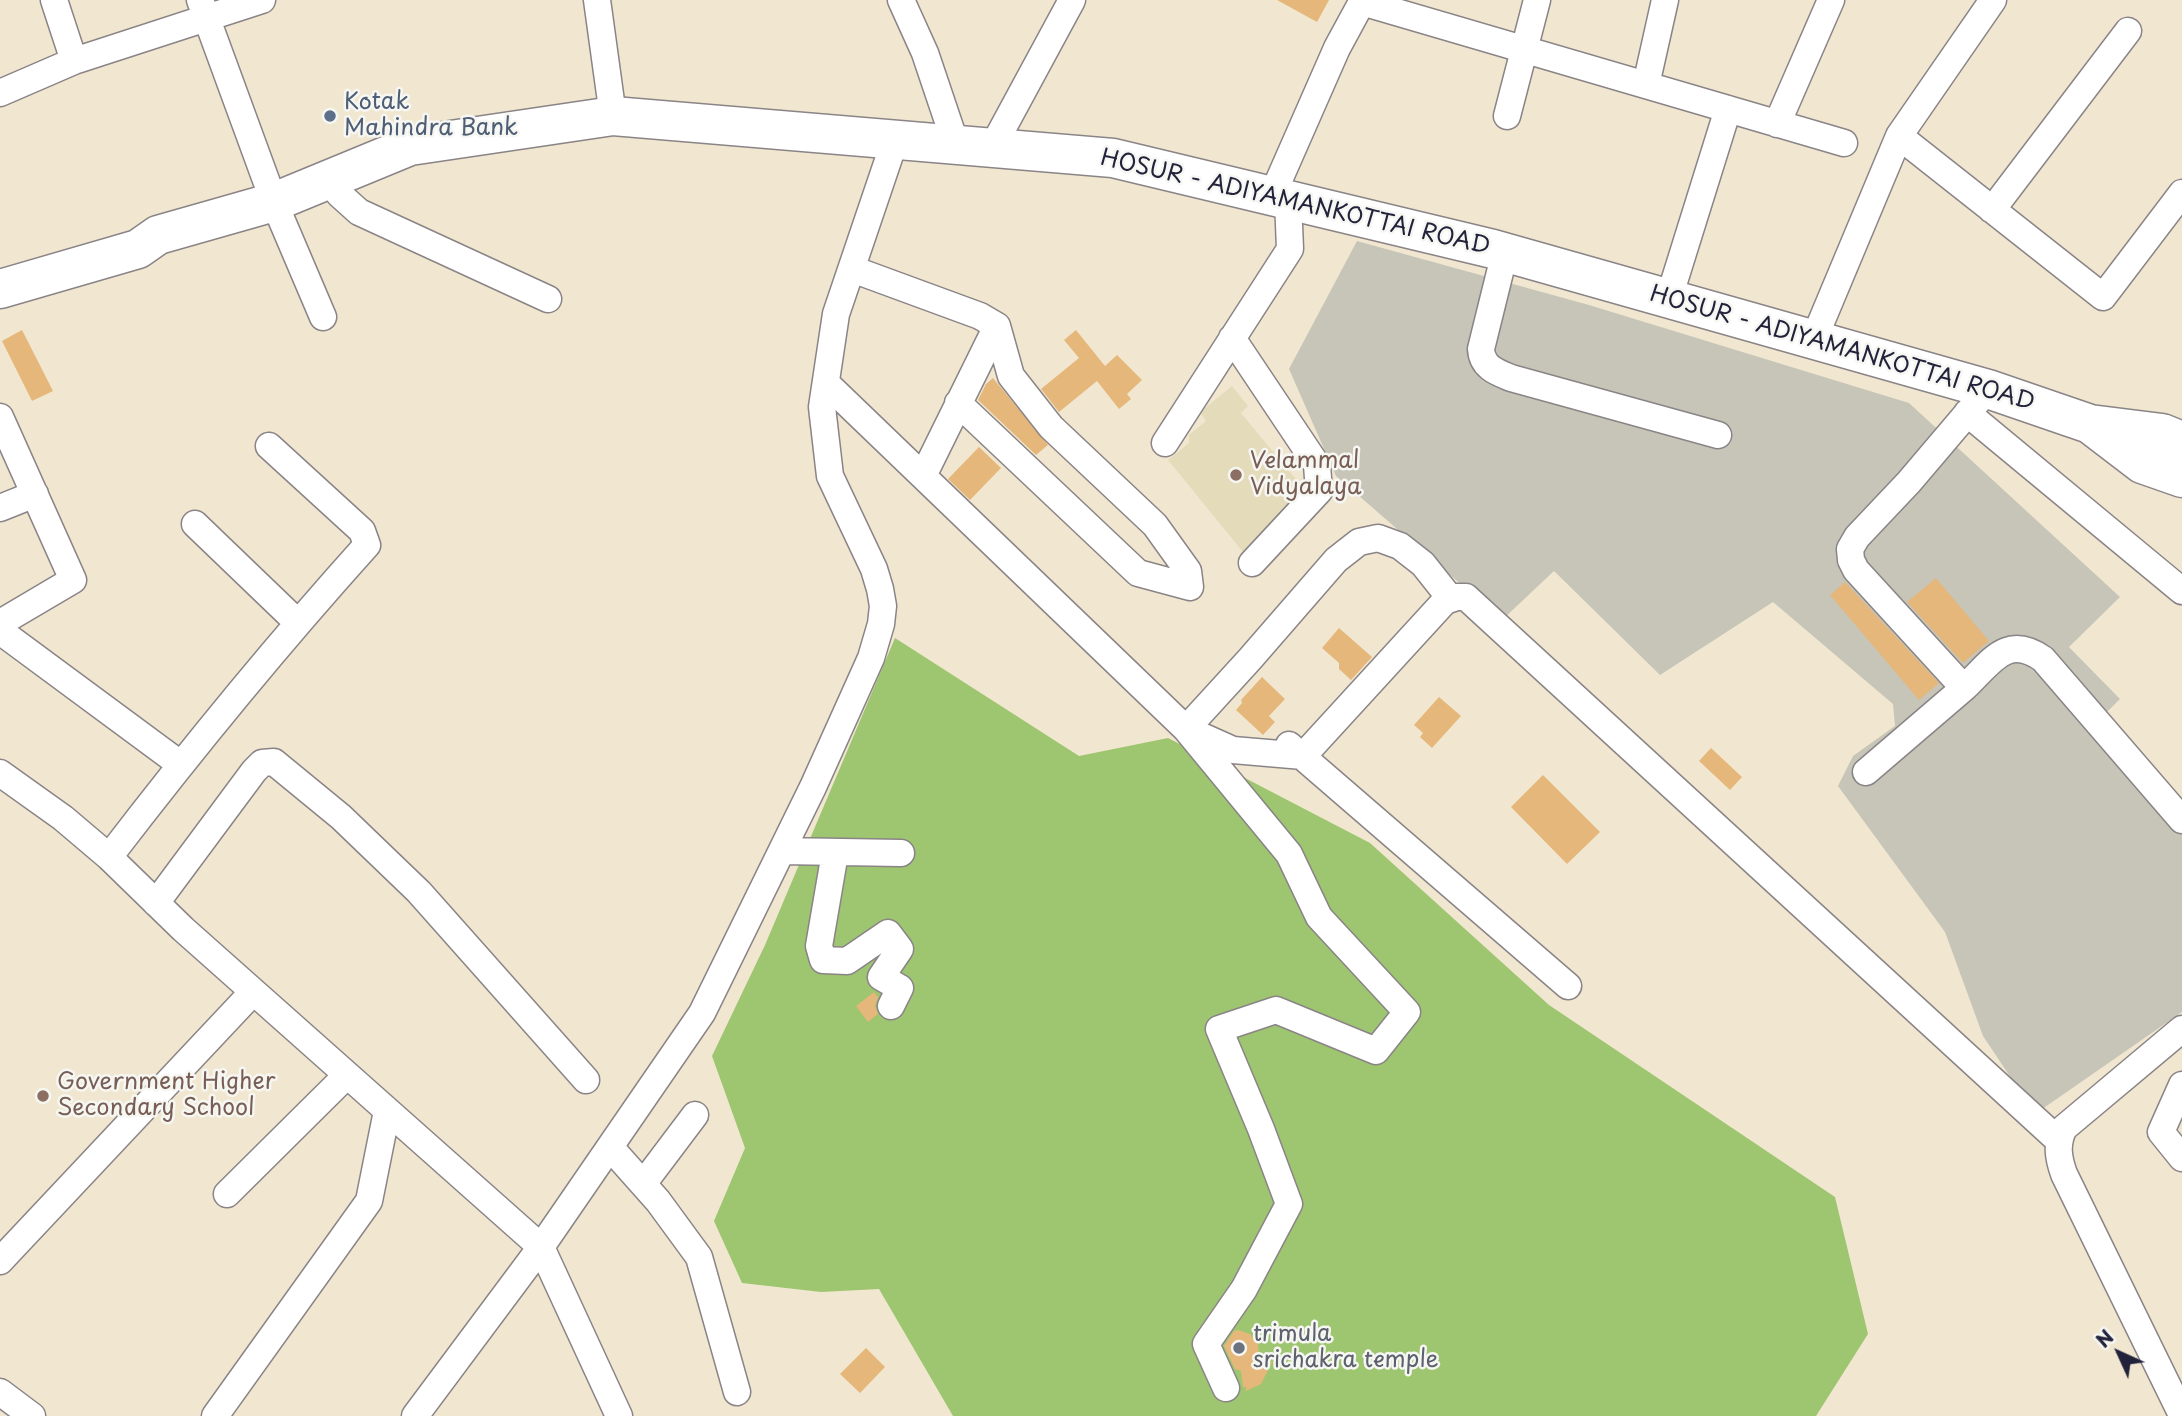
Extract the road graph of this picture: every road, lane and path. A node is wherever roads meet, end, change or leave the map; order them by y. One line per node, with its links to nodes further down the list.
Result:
1 (54, 0): 14 (street)
2 (262, 0): 11 (street)
3 (597, 0): 18 (street)
4 (901, 0): 24 (street)
5 (1072, 0): 24 (street)
6 (1537, 0): 13 (street)
7 (1665, 0): 15 (street)
8 (1831, 0): 20 (street)
9 (1993, 0): 21 (street)
10 (1363, 1): 13 (street); 27 (street)
11 (204, 9): 14 (street); 28 (street)
12 (2128, 31): 29 (street)
13 (1523, 49): 15 (street); 19 (street)
14 (74, 61): 16 (street)
15 (1646, 85): 17 (street)
16 (0, 93)
17 (1728, 109): 20 (street); 35 (street)
18 (613, 116): 22 (highway, HOSUR - ADIYAMANKOTTAI ROAD); 25 (highway, HOSUR - ADIYAMANKOTTAI ROAD)
19 (1507, 116)
20 (1777, 124): 23 (street)
21 (1899, 136): 29 (street); 40 (street)
22 (895, 140): 24 (highway, HOSUR - ADIYAMANKOTTAI ROAD); 32 (street)
23 (1844, 143)
24 (974, 146): 27 (highway, HOSUR - ADIYAMANKOTTAI ROAD)
25 (335, 177): 28 (highway, HOSUR - ADIYAMANKOTTAI ROAD); 36 (street)
26 (2182, 193): 29 (street)
27 (1280, 198): 31 (highway, HOSUR - ADIYAMANKOTTAI ROAD); 39 (street)
28 (274, 202): 30 (highway, HOSUR - ADIYAMANKOTTAI ROAD); 37 (street)
29 (1992, 210)
30 (158, 235): 33 (highway, HOSUR - ADIYAMANKOTTAI ROAD); 34 (highway, HOSUR - ADIYAMANKOTTAI ROAD)
31 (1505, 252): 35 (highway, HOSUR - ADIYAMANKOTTAI ROAD); 46 (street)
32 (852, 269): 38 (street); 41 (street)
33 (0, 271)
34 (0, 289)
35 (1669, 298): 40 (highway, HOSUR - ADIYAMANKOTTAI ROAD)
36 (548, 299)
37 (323, 317)
38 (997, 326): 43 (street); 43 (street)
39 (1232, 338): 48 (street); 55 (street)
40 (1814, 340): 42 (highway, HOSUR - ADIYAMANKOTTAI ROAD)
41 (826, 383): 50 (street); 69 (street)
42 (1978, 401): 45 (highway, HOSUR - ADIYAMANKOTTAI ROAD); 56 (street); 61 (street)
43 (958, 404): 50 (street)
44 (0, 417): 52 (street)
45 (2090, 424): 47 (highway, HOSUR - ADIYAMANKOTTAI ROAD); 51 (highway, HOSUR - ADIYAMANKOTTAI ROAD)
46 (1718, 435)
47 (2182, 441)
48 (1165, 443)
49 (269, 446): 58 (street)
50 (923, 476): 62 (street)
51 (2182, 478)
52 (35, 494): 53 (street); 59 (street)
53 (0, 508)
54 (195, 524): 58 (street)
55 (1252, 562)
56 (2182, 591)
57 (1450, 598): 62 (street); 64 (street); 83 (street)
58 (297, 622): 65 (street)
59 (0, 623)
60 (0, 631): 65 (street)
61 (1964, 688): 66 (street); 68 (street)
62 (1186, 729): 64 (street); 90 (street)
63 (1278, 736): 64 (street)
64 (1303, 756): 74 (street)
65 (180, 764): 72 (street)
66 (1866, 772)
67 (0, 773): 72 (street)
68 (2182, 820)
69 (782, 852): 70 (street); 84 (street)
70 (835, 853): 71 (street); 76 (street)
71 (901, 853)
72 (109, 857): 73 (street)
73 (156, 903): 75 (street); 79 (street)
74 (1568, 986)
75 (253, 992): 78 (street); 89 (street)
76 (891, 1006)
77 (2182, 1029): 83 (street)
78 (347, 1075): 81 (street); 87 (street)
79 (586, 1080)
80 (2182, 1085): 85 (street)
81 (387, 1111): 88 (street); 95 (street)
82 (695, 1115): 86 (street)
83 (2058, 1140): 93 (street)
84 (610, 1146): 86 (street); 88 (street)
85 (2182, 1158)
86 (643, 1184): 92 (street)
87 (227, 1194)
88 (541, 1247): 96 (street); 97 (street)
89 (0, 1261)
90 (1226, 1388)
91 (0, 1392): 94 (street)
92 (737, 1392)
93 (2182, 1415)
94 (32, 1416)
95 (215, 1416)
96 (415, 1416)
97 (619, 1416)

